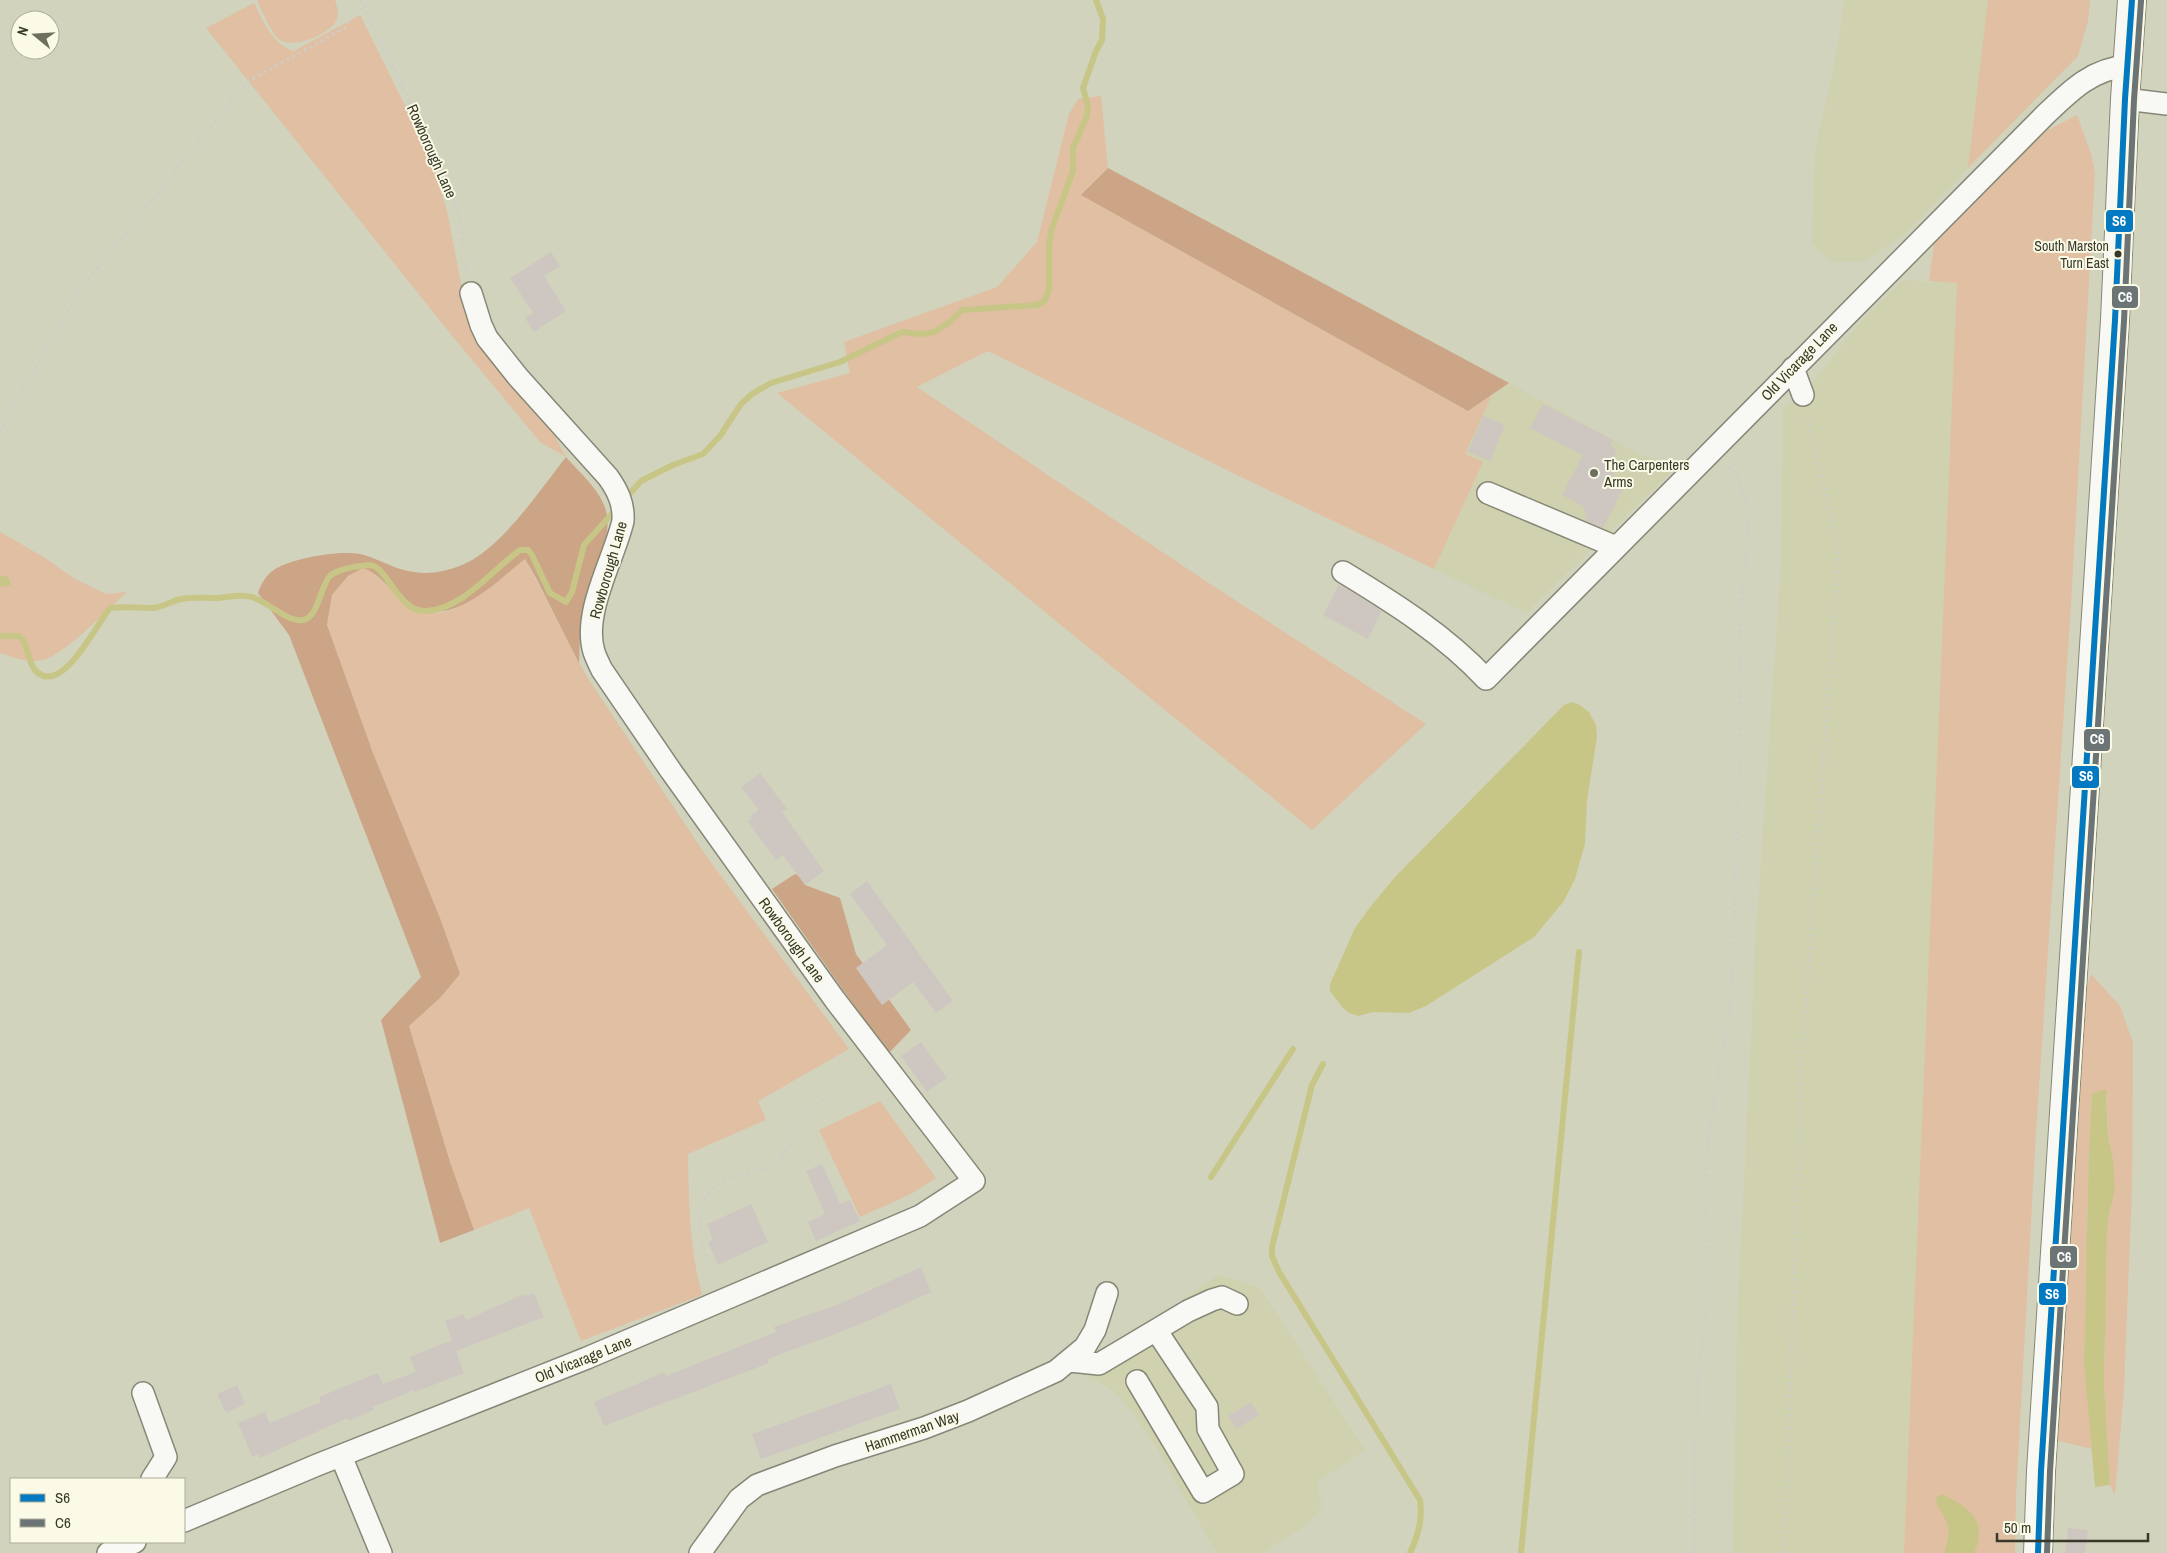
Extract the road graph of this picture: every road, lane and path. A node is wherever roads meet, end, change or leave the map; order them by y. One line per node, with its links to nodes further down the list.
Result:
1 (362, 0): 3 (path, Rowborough Lane)
2 (2132, 0): 4 (highway)
3 (364, 8): 7 (path, Rowborough Lane); 10 (path)
4 (2127, 66): 5 (highway); 8 (street, Old Vicarage Lane)
5 (2125, 98): 6 (street); 33 (highway)
6 (2167, 104)
7 (471, 293): 16 (street, Rowborough Lane)
8 (1793, 368): 9 (street); 11 (street, Old Vicarage Lane)
9 (1803, 395): 32 (path)
10 (0, 431)
11 (1711, 451): 13 (street, Old Vicarage Lane); 31 (path)
12 (1488, 493): 13 (street)
13 (1616, 547): 14 (street, Old Vicarage Lane)
14 (1343, 572)
15 (824, 1099): 18 (path)
16 (974, 1181): 18 (street, Old Vicarage Lane)
17 (1107, 1293): 21 (street, Hammerman Way)
18 (720, 1302): 24 (street, Old Vicarage Lane)
19 (1237, 1304): 20 (street)
20 (1156, 1330): 21 (street); 22 (street)
21 (1070, 1361): 30 (street, Hammerman Way)
22 (1137, 1381)
23 (143, 1393): 25 (street)
24 (341, 1456): 26 (street, Old Vicarage Lane); 29 (street)
25 (153, 1478)
26 (185, 1521)
27 (133, 1543): 28 (street)
28 (108, 1553)
29 (381, 1553)
30 (700, 1553)
31 (1695, 1553)
32 (1786, 1553)
33 (2038, 1553)

